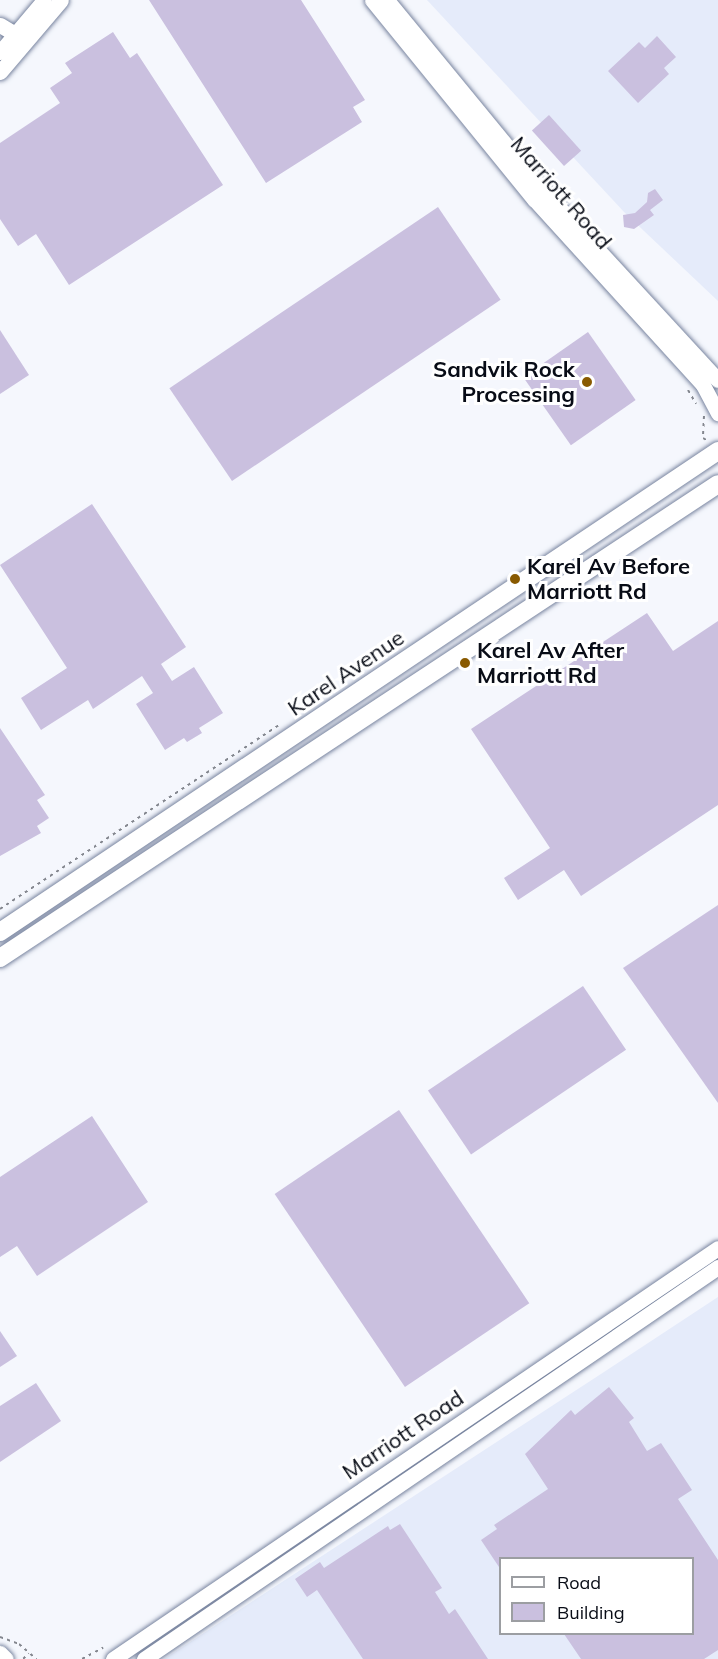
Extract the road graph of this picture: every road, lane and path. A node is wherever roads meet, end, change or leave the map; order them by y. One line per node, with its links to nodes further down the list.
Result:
1 (44, 0): 6 (street)
2 (61, 0): 8 (street)
3 (372, 0): 11 (street, Marriott Road)
4 (387, 0): 9 (street, Marriott Road)
5 (0, 25): 6 (street)
6 (15, 34): 7 (street)
7 (0, 52)
8 (0, 72)
9 (718, 380)
10 (682, 381): 12 (path)
11 (718, 412)
12 (713, 446): 14 (main road, Karel Avenue)
13 (718, 484): 15 (main road, Karel Avenue)
14 (0, 932)
15 (0, 958)
16 (718, 1248): 24 (street, Marriott Road)
17 (718, 1267): 25 (street, Marriott Road)
18 (0, 1637): 20 (path)
19 (0, 1653): 21 (street)
20 (29, 1653): 22 (path); 23 (path)
21 (6, 1659)
22 (23, 1659)
23 (36, 1659)
24 (112, 1659)
25 (144, 1659)

